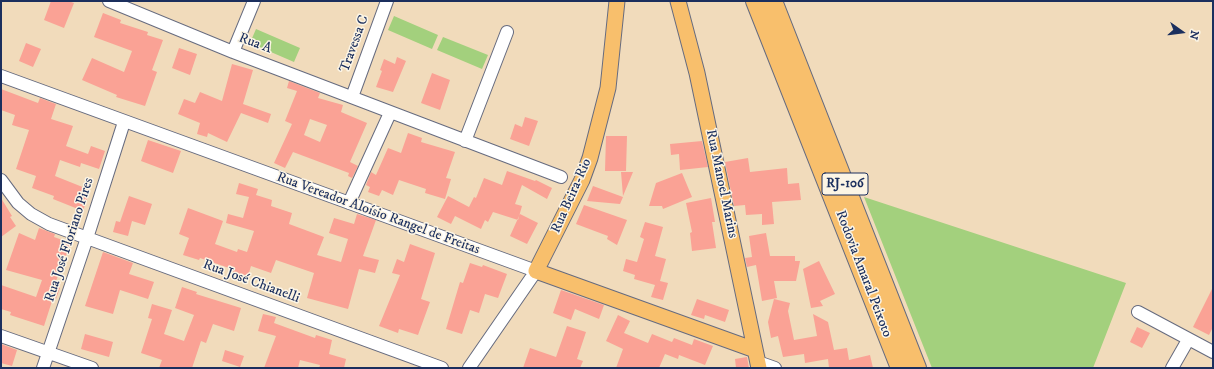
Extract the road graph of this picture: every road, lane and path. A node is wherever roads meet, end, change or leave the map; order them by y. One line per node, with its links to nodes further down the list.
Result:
1 (109, 1): 9 (street, Rua A)
2 (254, 1): 9 (street)
3 (387, 1): 11 (street, Travessa C)
4 (617, 1): 19 (main road, Rua Beira-Rio)
5 (678, 1): 25 (main road, Rua Manoel Marins)
6 (755, 1): 31 (highway, Rodovia Amaral Peixoto / RJ-106)
7 (773, 1): 32 (highway, Rodovia Amaral Peixoto / RJ-106)
8 (507, 32): 14 (street)
9 (233, 52): 11 (street, Rua A)
10 (1, 76): 13 (street, Rua Vereador Aloísio Rangel de Freitas)
11 (352, 97): 12 (street, Rua A)
12 (390, 113): 14 (street, Rua A); 17 (street)
13 (124, 122): 17 (street, Rua Vereador Aloísio Rangel de Freitas); 18 (street, Rua José Floriano Pires)
14 (465, 141): 15 (street, Rua A)
15 (561, 177)
16 (1, 180): 18 (street, Rua José Chianelli)
17 (349, 203): 19 (street, Rua Vereador Aloísio Rangel de Freitas)
18 (87, 238): 23 (street, Rua José Floriano Pires); 28 (street, Rua José Chianelli)
19 (536, 272): 25 (main road, Rua Vereador Aloísio Rangel de Freitas); 29 (street, Rua Beira-Rio)
20 (1138, 312): 22 (street)
21 (1, 336): 23 (street)
22 (1188, 340): 24 (street); 33 (street)
23 (48, 352): 26 (street, Rua José Floriano Pires); 27 (street)
24 (1213, 352)
25 (758, 360): 30 (street)
26 (42, 368)
27 (92, 368)
28 (442, 368)
29 (469, 368)
30 (775, 368)
31 (900, 368)
32 (917, 368)
33 (1172, 368)

